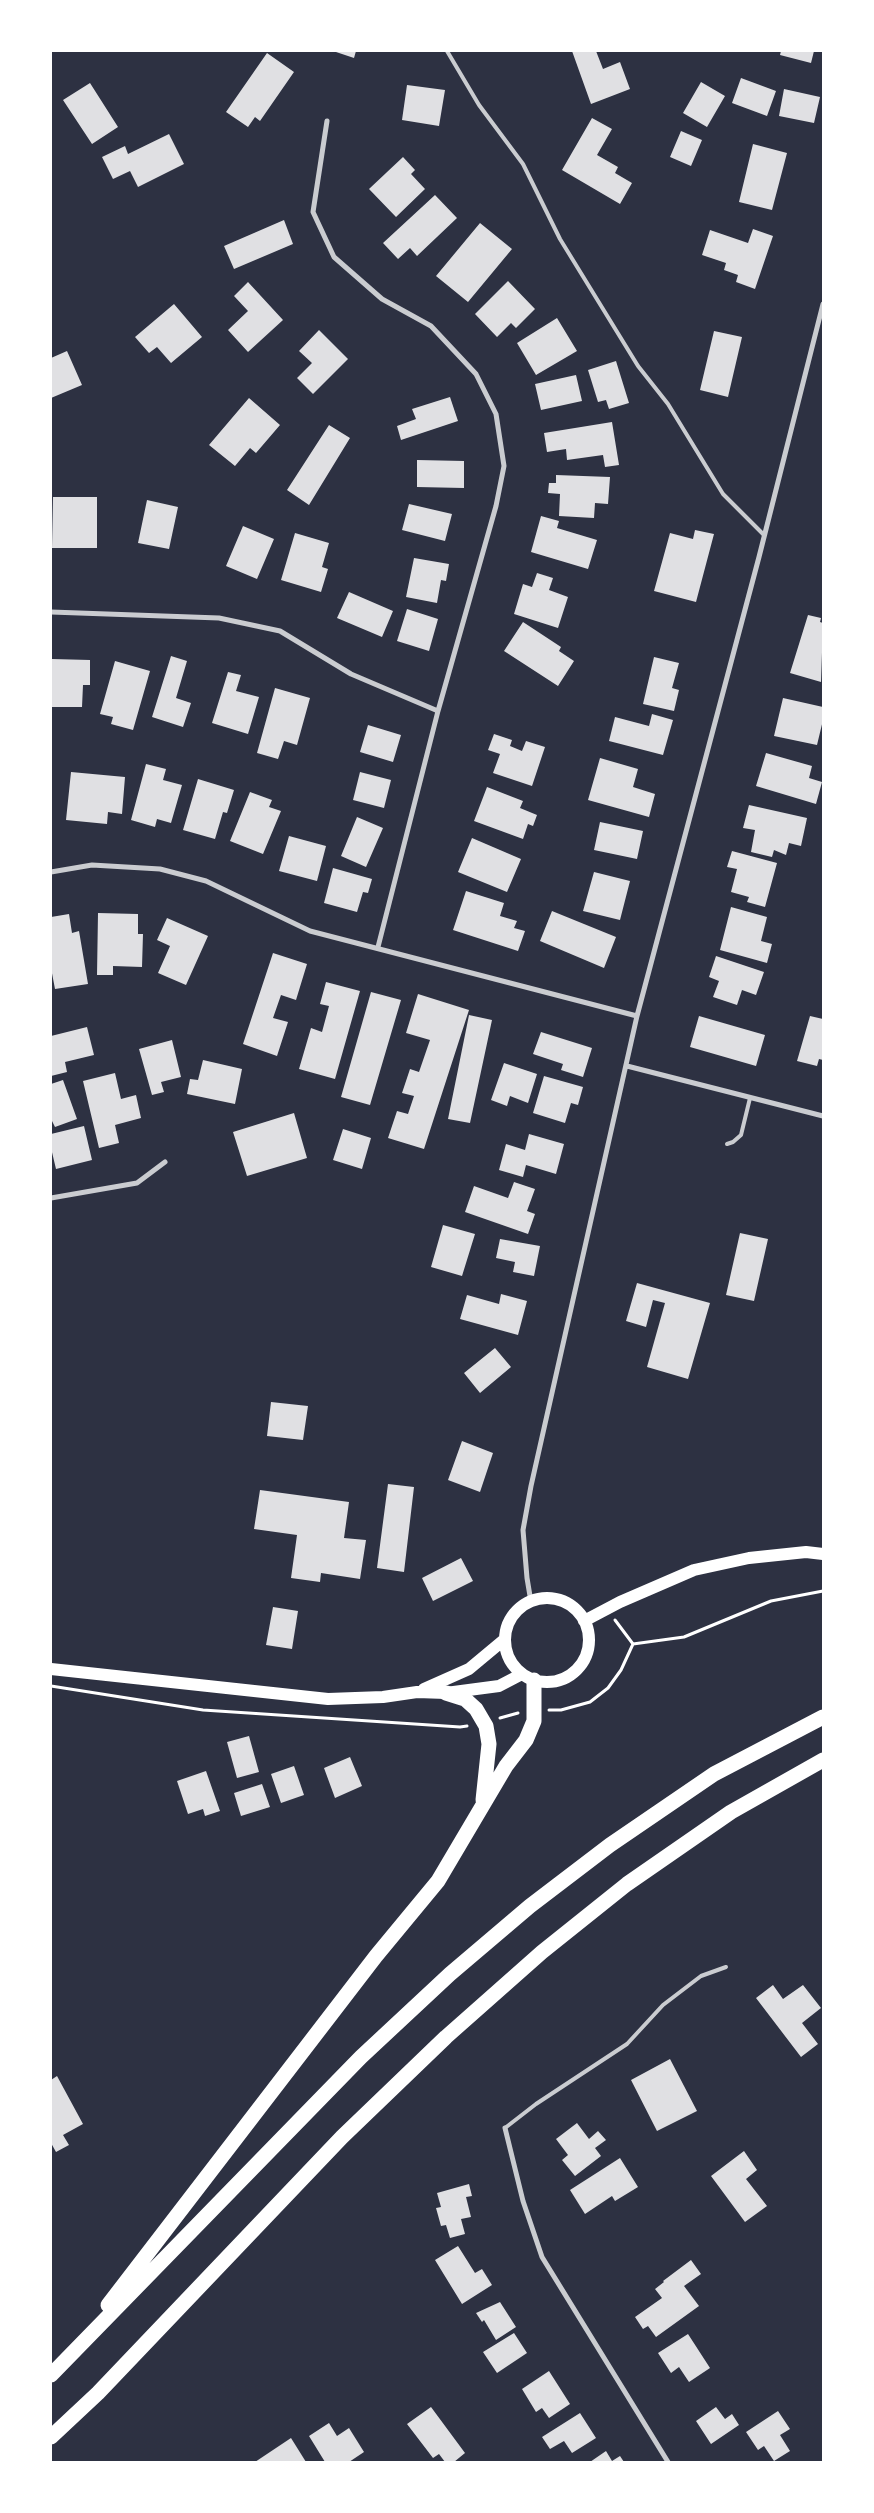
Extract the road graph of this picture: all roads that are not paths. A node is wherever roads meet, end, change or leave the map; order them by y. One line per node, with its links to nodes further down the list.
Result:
1 (447, 51): 4 (lane)
2 (327, 121): 6 (street)
3 (823, 304): 4 (street)
4 (764, 535): 9 (street)
5 (51, 612): 6 (street)
6 (438, 711): 8 (street)
7 (51, 872): 8 (street)
8 (378, 947): 9 (street)
9 (637, 1016): 10 (street)
10 (627, 1066): 11 (street); 17 (street)
11 (750, 1098): 12 (street); 13 (lane)
12 (823, 1116)
13 (727, 1144)
14 (165, 1162): 15 (street)
15 (51, 1198)
16 (823, 1554): 18 (main road)
17 (531, 1602): 18 (main road); 19 (main road)
18 (584, 1621): 21 (main road)
19 (505, 1639): 21 (main road); 22 (main road)
20 (51, 1669): 22 (main road)
21 (528, 1677): 23 (main road); 26 (highway)
22 (417, 1692): 23 (main road)
23 (446, 1693): 26 (highway)
24 (823, 1718): 30 (highway)
25 (823, 1760): 31 (highway)
26 (483, 1804): 29 (highway)
27 (726, 1967): 28 (lane)
28 (505, 2128): 32 (street)
29 (51, 2370)
30 (51, 2375)
31 (51, 2437)
32 (668, 2462)

